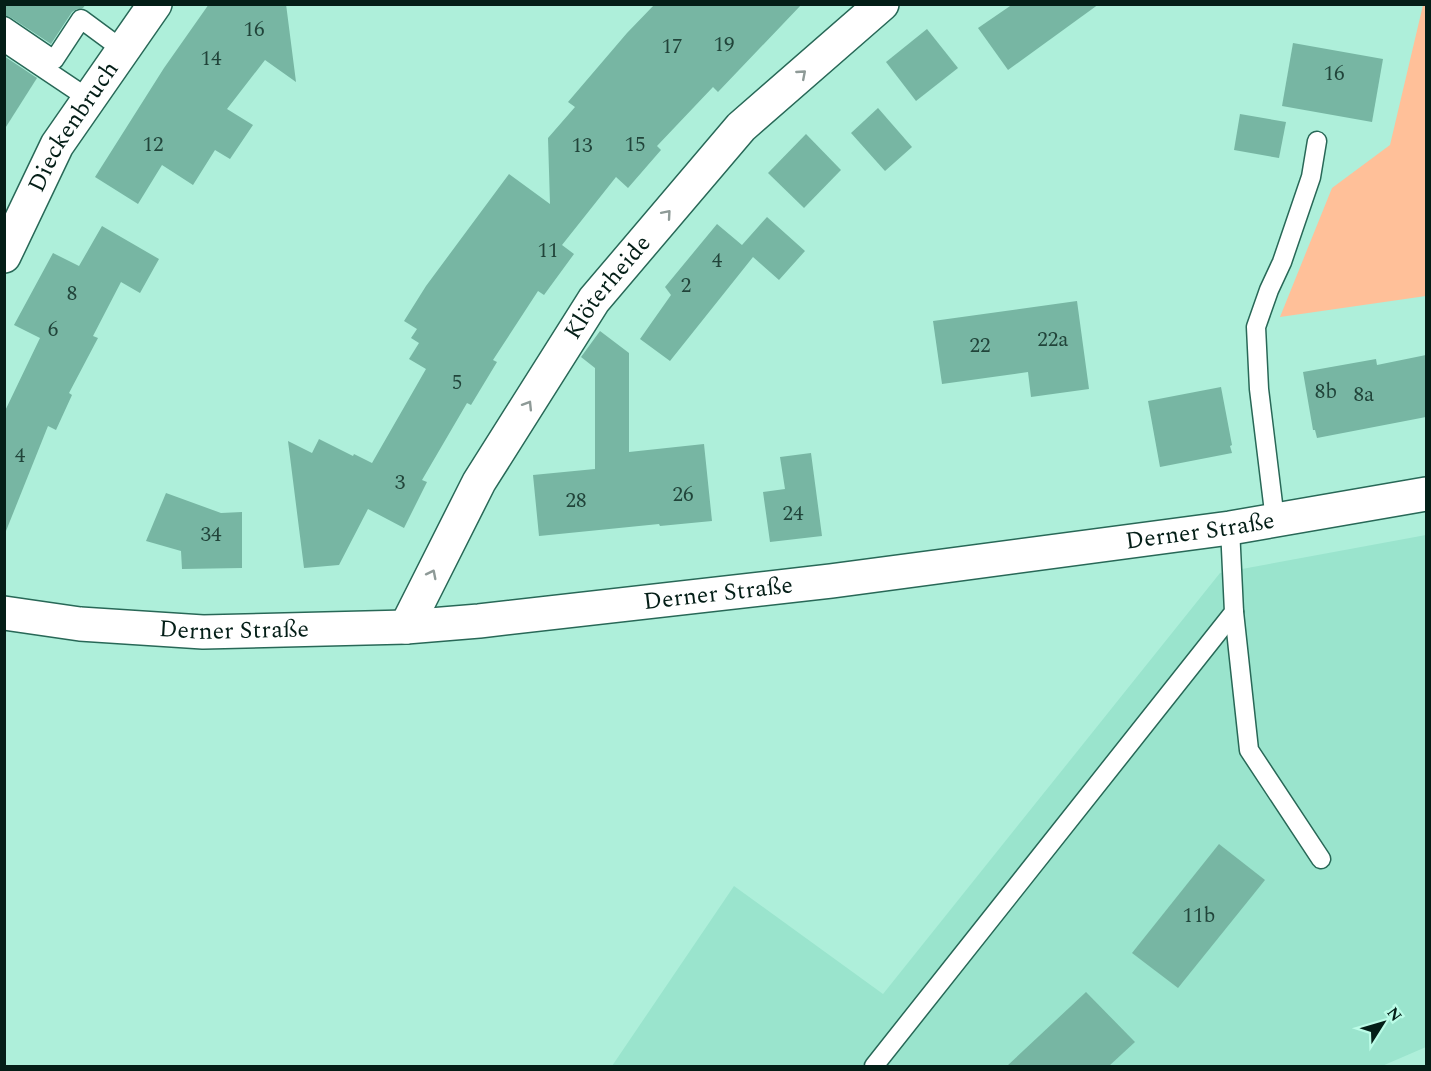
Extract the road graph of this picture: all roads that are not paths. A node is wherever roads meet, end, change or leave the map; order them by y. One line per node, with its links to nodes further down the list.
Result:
1 (882, 4): 14 (street, Klöterheide, one-way to 1)
2 (144, 9): 5 (street, Dieckenbruch)
3 (4, 26): 5 (lane)
4 (4, 42): 6 (lane)
5 (123, 50): 6 (street, Dieckenbruch)
6 (89, 99): 8 (street, Dieckenbruch)
7 (1317, 141): 10 (lane)
8 (4, 256)
9 (1426, 494): 10 (street, Derner Straße)
10 (1275, 520): 11 (street, Derner Straße)
11 (1230, 528): 12 (lane); 14 (street, Derner Straße)
12 (1234, 612): 15 (lane); 16 (lane)
13 (4, 614): 14 (street, Derner Straße)
14 (406, 627)
15 (1321, 859)
16 (874, 1066)

